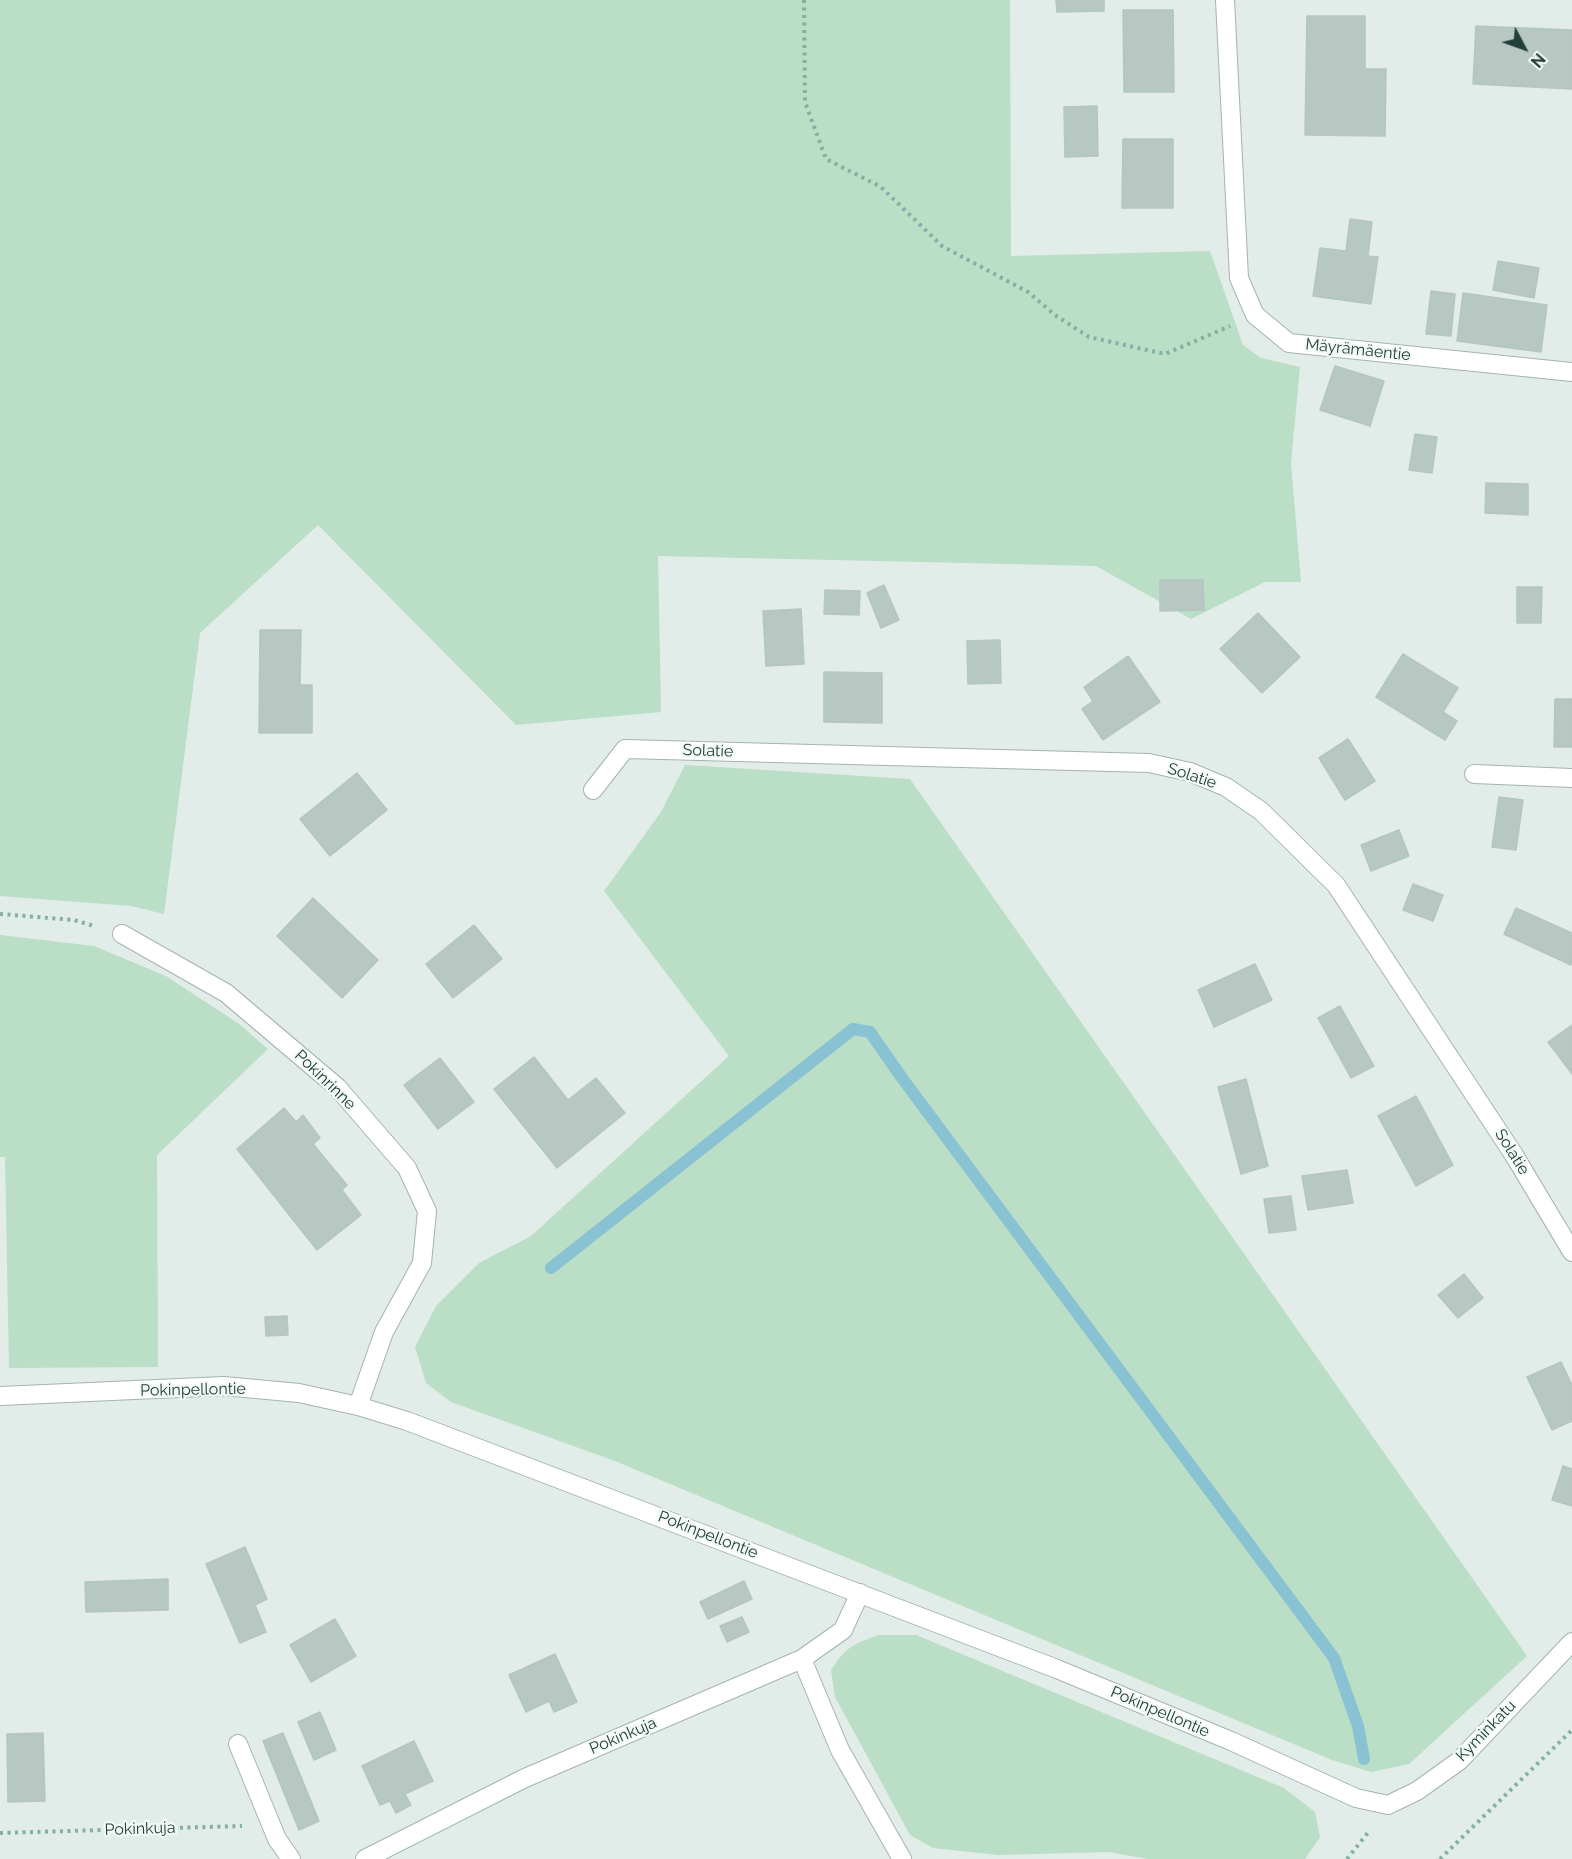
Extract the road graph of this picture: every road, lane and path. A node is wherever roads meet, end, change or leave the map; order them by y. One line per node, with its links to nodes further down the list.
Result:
1 (804, 0): 3 (path)
2 (1225, 0): 3 (street, Mäyrämäentie)
3 (1255, 315): 4 (street, Mäyrämäentie)
4 (1572, 372)
5 (1474, 774): 6 (street)
6 (1572, 778)
7 (593, 790): 10 (street, Solatie)
8 (0, 914): 9 (path)
9 (123, 934): 12 (street, Pokinrinne)
10 (1572, 1252)
11 (0, 1396): 12 (street, Pokinpellontie)
12 (358, 1406): 13 (street, Pokinpellontie)
13 (860, 1593): 15 (street, Pokinkuja); 18 (street, Pokinpellontie)
14 (1572, 1642): 18 (street, Kyminkatu)
15 (802, 1659): 22 (street, Pokinkuja); 23 (street)
16 (1572, 1731): 24 (path)
17 (238, 1744): 20 (street)
18 (1388, 1805)
19 (0, 1833): 20 (path, Pokinkuja)
20 (277, 1839): 21 (street)
21 (291, 1859)
22 (365, 1859)
23 (902, 1859)
24 (1440, 1859)

